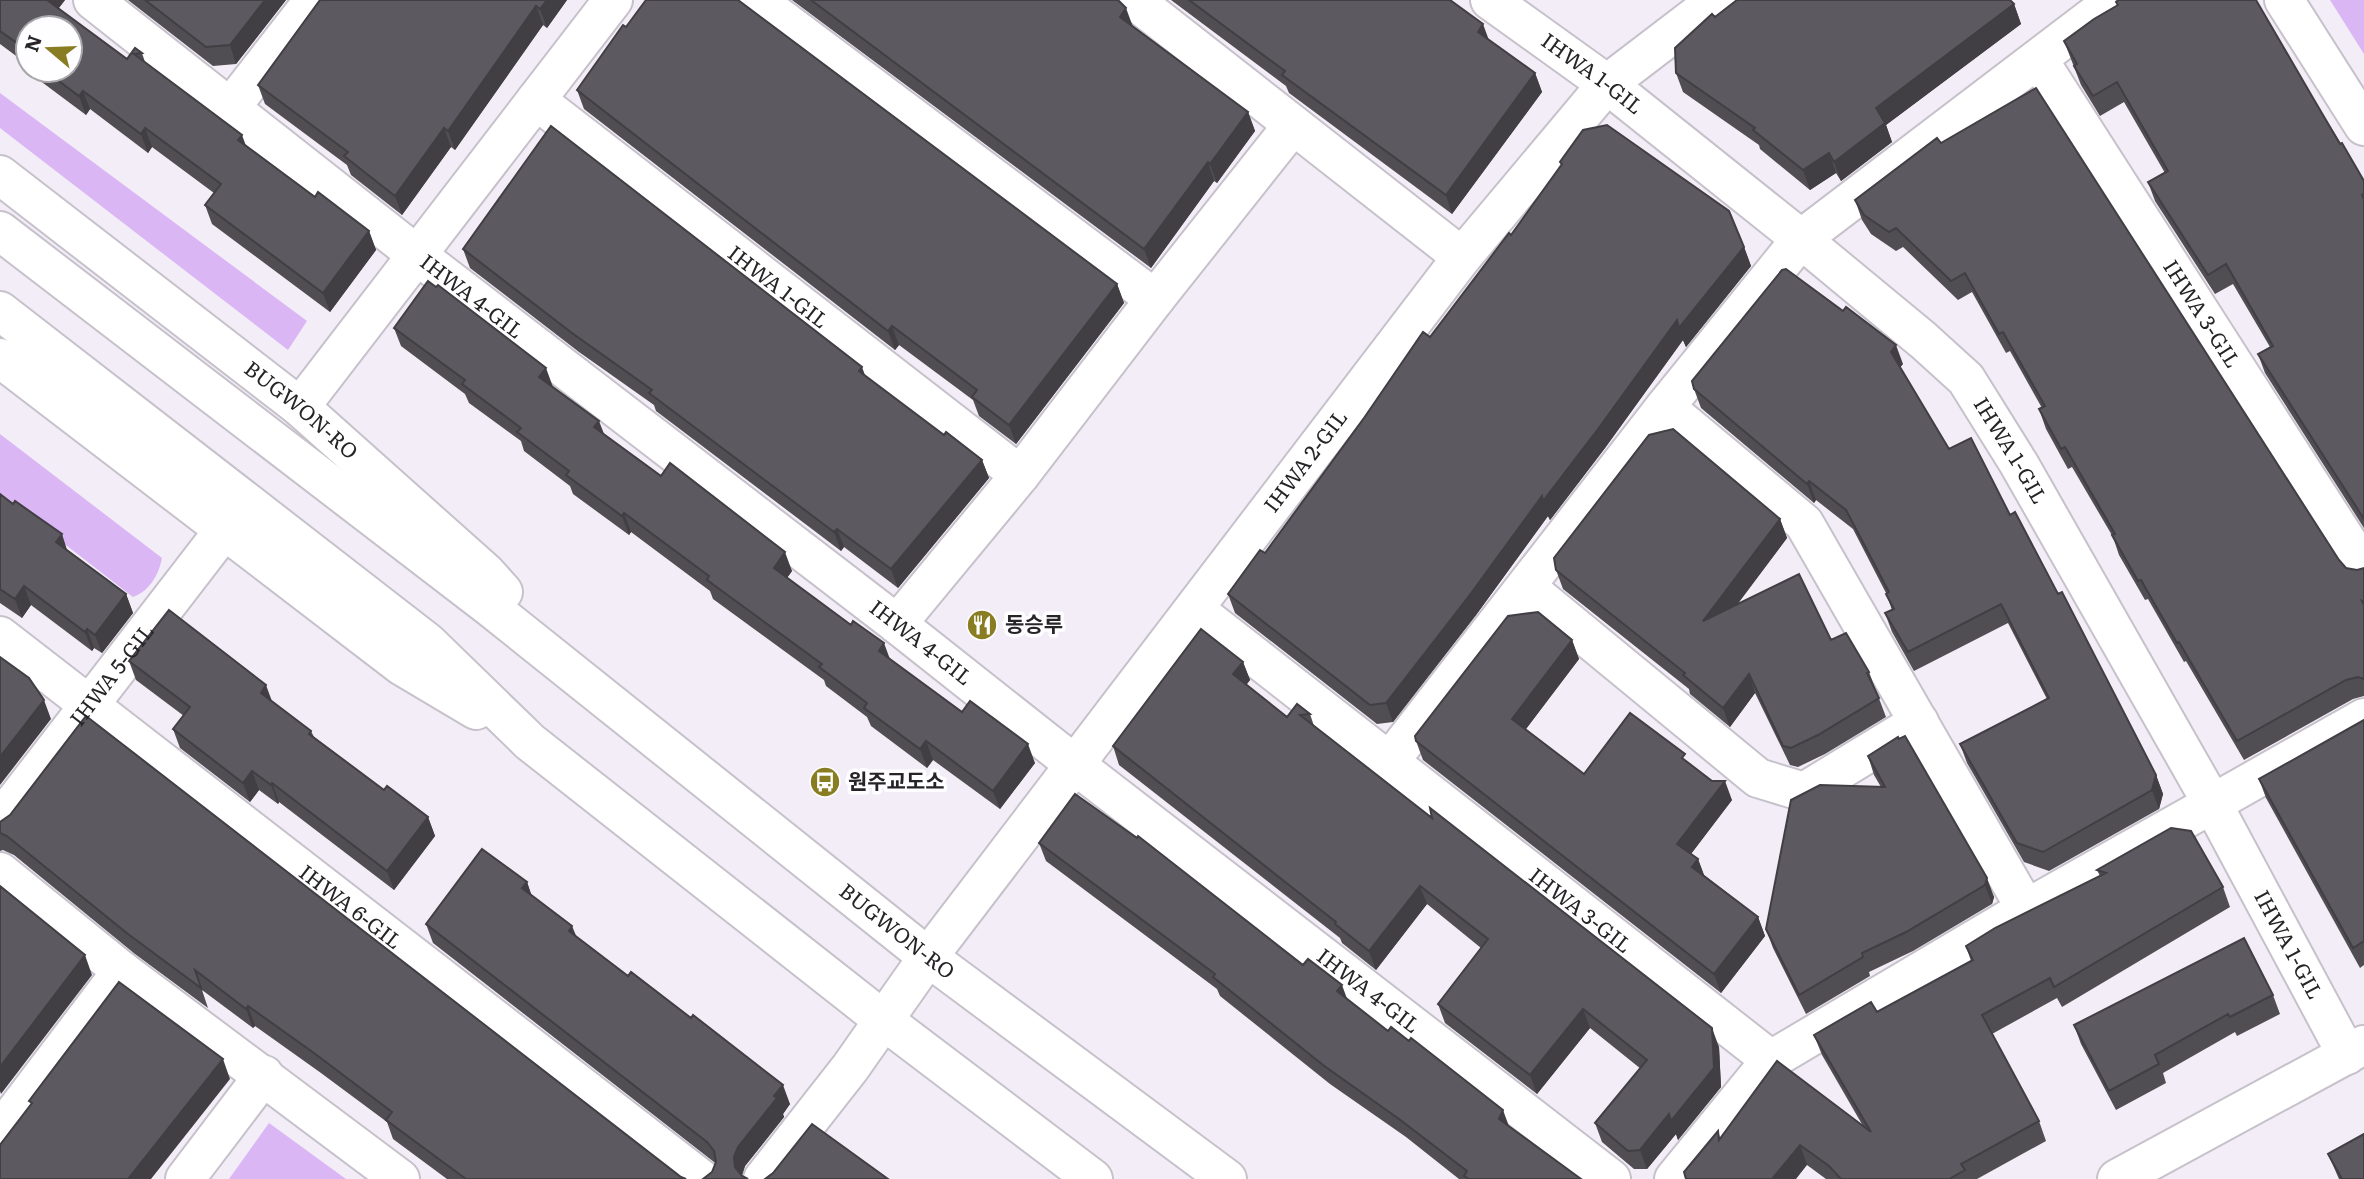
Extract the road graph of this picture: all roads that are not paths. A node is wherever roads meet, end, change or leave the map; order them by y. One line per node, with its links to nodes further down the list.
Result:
1 (93, 0): 13 (street, IHWA 4-GIL)
2 (314, 0): 13 (street)
3 (613, 0): 12 (street)
4 (756, 0): 21 (street)
5 (1134, 0): 14 (street)
6 (1489, 0): 11 (street, IHWA 1-GIL)
7 (1717, 0): 11 (street, IHWA 2-GIL)
8 (2115, 0): 10 (street)
9 (2284, 0): 15 (street)
10 (2038, 59): 18 (street); 28 (street, IHWA 3-GIL)
11 (1607, 84): 18 (street, IHWA 1-GIL); 20 (street, IHWA 2-GIL)
12 (536, 100): 19 (street); 26 (street, IHWA 1-GIL)
13 (231, 107): 19 (street, IHWA 4-GIL)
14 (1293, 125): 20 (street); 21 (street)
15 (2364, 126)
16 (0, 175): 24 (street, BUGWON-RO)
17 (0, 231): 33 (street, BUGWON-RO)
18 (1801, 239): 25 (street); 40 (street, IHWA 1-GIL)
19 (417, 255): 24 (street); 31 (street, IHWA 4-GIL)
20 (1462, 257): 30 (street, IHWA 2-GIL)
21 (1155, 299): 26 (street)
22 (0, 311): 37 (street)
23 (0, 358): 27 (street)
24 (300, 407): 33 (street, BUGWON-RO)
25 (1665, 407): 29 (street); 36 (street)
26 (1020, 475): 31 (street)
27 (225, 529): 34 (street, IHWA 5-GIL); 37 (street)
28 (2364, 568)
29 (1525, 587): 36 (street); 38 (street)
30 (1194, 609): 38 (street, IHWA 3-GIL); 39 (street, IHWA 2-GIL)
31 (897, 624): 39 (street, IHWA 4-GIL)
32 (0, 636): 34 (street, IHWA 6-GIL)
33 (573, 673): 44 (street, BUGWON-RO)
34 (89, 705): 41 (street, IHWA 5-GIL); 53 (street, IHWA 6-GIL)
35 (2364, 719): 40 (street)
36 (1919, 722): 43 (street)
37 (530, 742): 46 (street)
38 (1389, 762): 48 (street, IHWA 3-GIL)
39 (1074, 764): 44 (street, IHWA 2-GIL); 57 (street, IHWA 4-GIL)
40 (2212, 803): 43 (street); 47 (street, IHWA 1-GIL)
41 (0, 821)
42 (0, 872): 45 (street)
43 (2026, 909): 48 (street)
44 (928, 957): 46 (street, IHWA 2-GIL); 56 (street, BUGWON-RO)
45 (122, 971): 49 (street); 50 (street)
46 (883, 1019): 54 (street, IHWA 2-GIL); 55 (street)
47 (2356, 1050): 59 (street)
48 (1771, 1060): 58 (street)
49 (264, 1075): 51 (street); 52 (street)
50 (0, 1132)
51 (185, 1179)
52 (400, 1179)
53 (701, 1179)
54 (763, 1179)
55 (1093, 1179)
56 (1227, 1179)
57 (1611, 1179)
58 (1674, 1179)
59 (2117, 1179)

